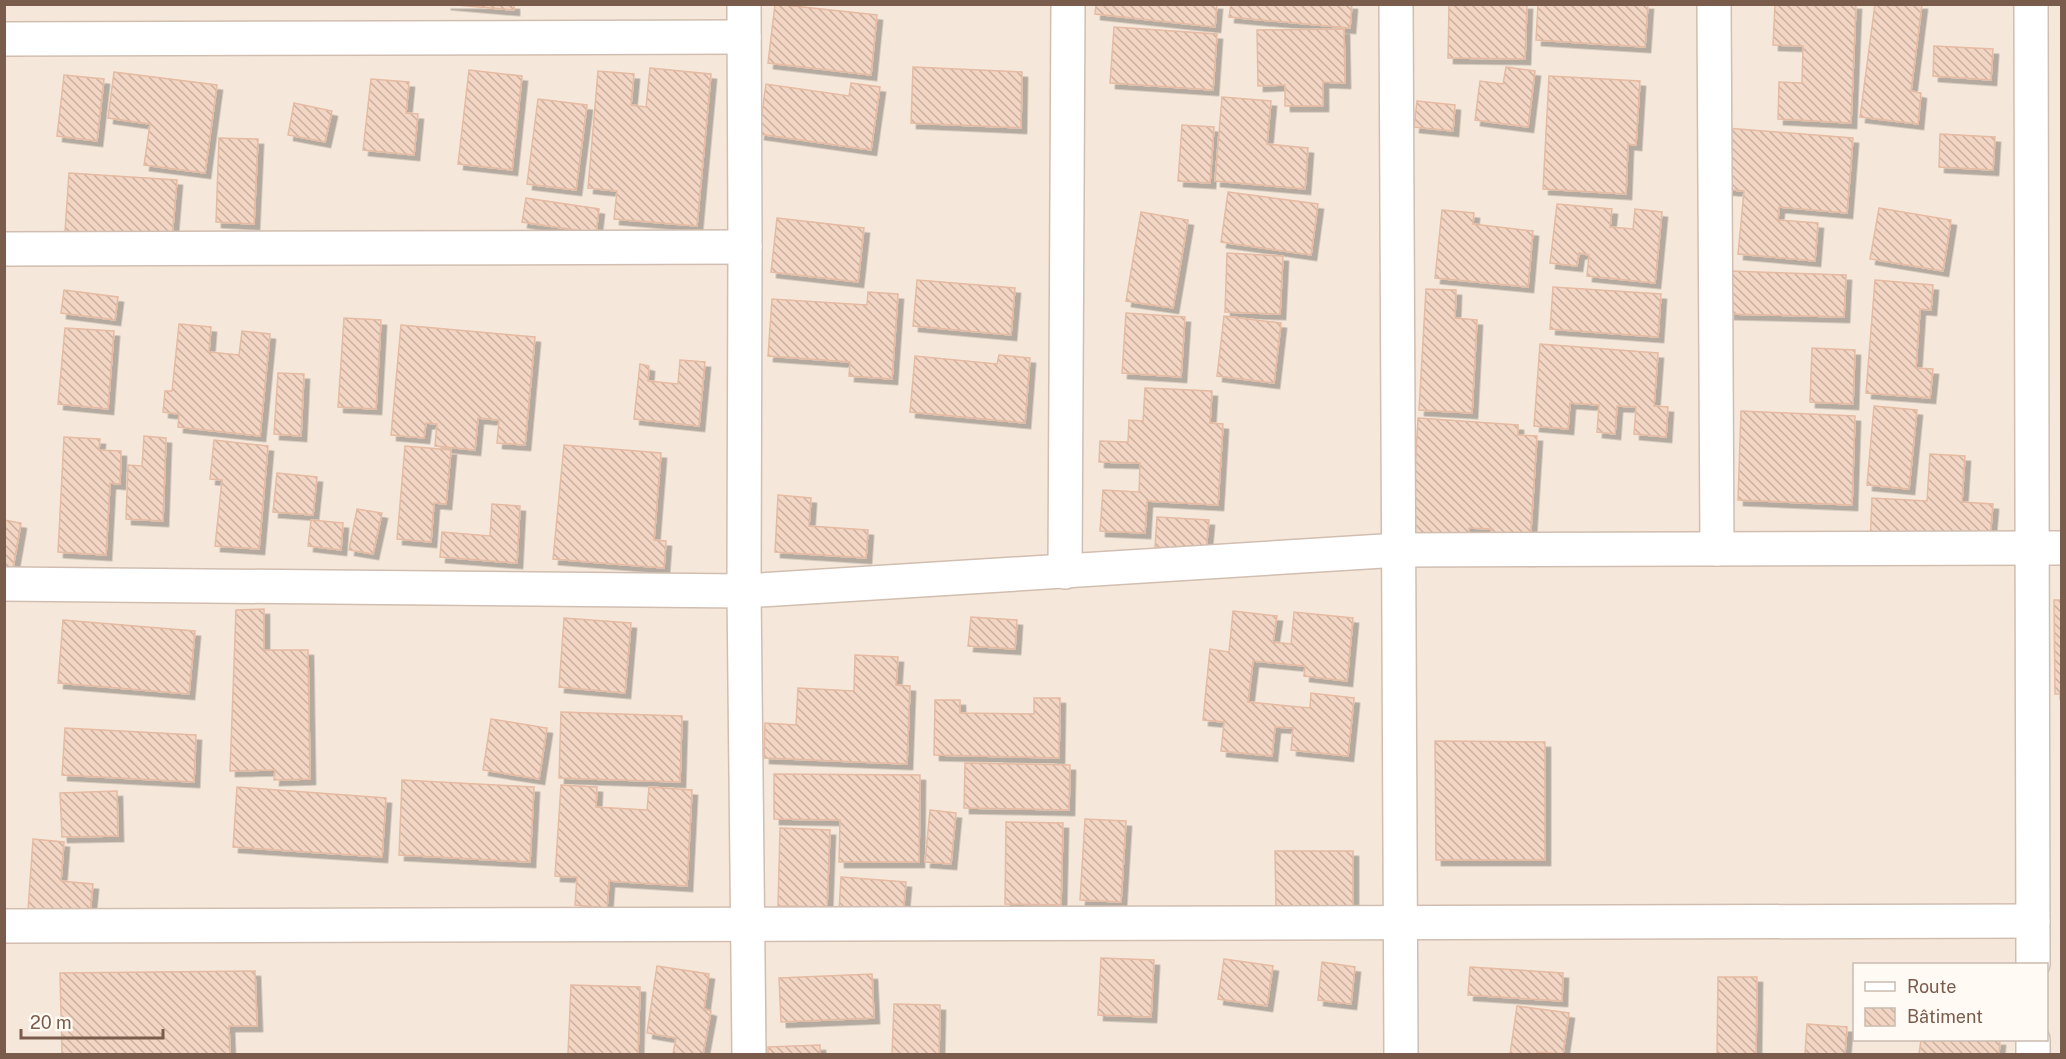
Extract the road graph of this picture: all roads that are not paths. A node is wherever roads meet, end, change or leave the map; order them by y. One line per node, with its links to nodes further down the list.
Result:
1 (744, 4): 6 (street)
2 (1068, 4): 13 (street)
3 (1396, 4): 12 (street)
4 (1714, 4): 11 (street)
5 (2031, 4): 10 (street)
6 (744, 37): 7 (street); 8 (street)
7 (4, 39)
8 (746, 247): 9 (street); 15 (street)
9 (4, 249)
10 (2047, 548): 11 (street); 16 (street)
11 (1717, 549): 12 (street)
12 (1399, 550): 13 (street); 17 (street)
13 (1065, 572): 15 (street)
14 (4, 584): 15 (street)
15 (744, 591): 18 (street)
16 (2033, 921): 17 (street); 20 (street)
17 (1400, 922): 18 (street); 22 (street)
18 (749, 924): 19 (street); 21 (street)
19 (4, 926)
20 (2033, 963)
21 (749, 1054)
22 (1401, 1054)

